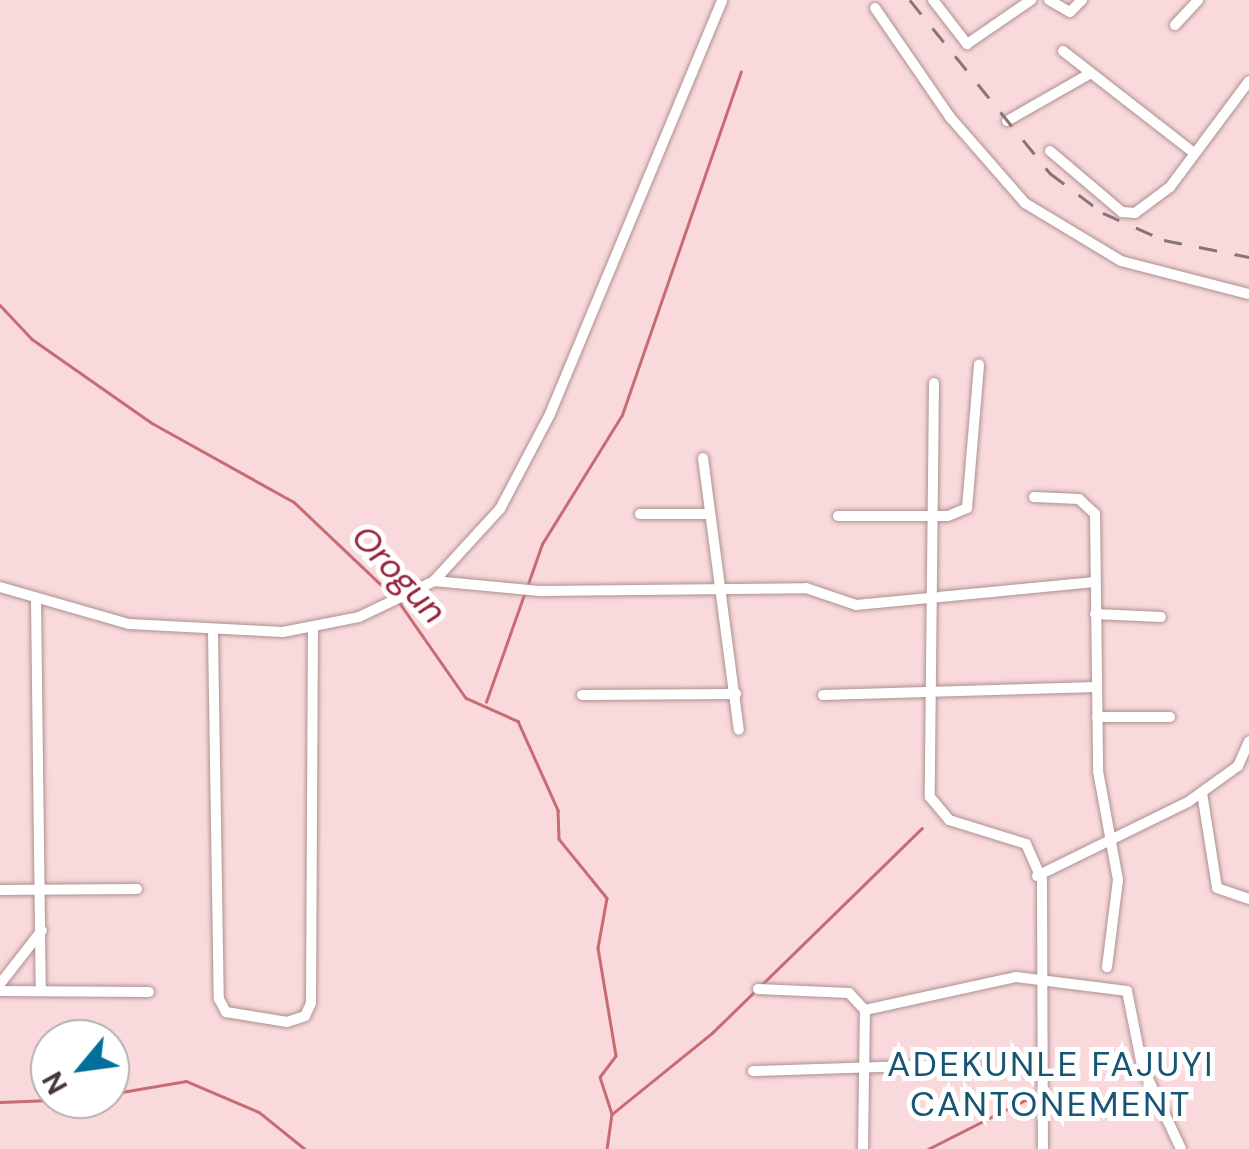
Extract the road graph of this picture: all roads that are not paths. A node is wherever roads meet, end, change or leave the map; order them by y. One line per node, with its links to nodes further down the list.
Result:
1 (722, 0): 24 (street)
2 (933, 0): 3 (street)
3 (1031, 0)
4 (1049, 0): 5 (street)
5 (1082, 0)
6 (1198, 0): 8 (street)
7 (876, 8): 15 (street)
8 (1174, 25)
9 (1063, 52): 10 (street)
10 (1089, 74): 12 (street); 13 (street)
11 (1248, 85): 13 (street)
12 (1008, 122)
13 (1190, 150): 14 (street)
14 (1050, 151)
15 (1249, 294)
16 (978, 365): 23 (street)
17 (934, 382): 23 (street)
18 (702, 458): 21 (street)
19 (1034, 497): 25 (street)
20 (640, 514): 21 (street)
21 (708, 514): 27 (street)
22 (838, 516): 23 (street)
23 (931, 517): 29 (street)
24 (434, 581): 27 (street); 32 (street)
25 (1094, 582): 29 (street); 30 (street)
26 (0, 587): 28 (street)
27 (721, 588): 29 (street); 35 (street)
28 (36, 600): 33 (street); 46 (street)
29 (930, 601): 36 (street)
30 (1095, 614): 31 (street); 34 (street)
31 (1161, 617)
32 (313, 629): 33 (street); 33 (street)
33 (213, 633)
34 (1096, 688): 36 (street); 40 (street)
35 (736, 694): 38 (street); 41 (street)
36 (930, 694): 37 (street); 45 (street)
37 (824, 695)
38 (582, 696)
39 (1170, 716): 40 (street)
40 (1097, 718): 44 (street)
41 (739, 730)
42 (1249, 740): 43 (street)
43 (1202, 792): 44 (street); 49 (street)
44 (1106, 842): 45 (street); 51 (street)
45 (1036, 876): 52 (street)
46 (39, 889): 47 (street); 48 (street); 50 (street)
47 (0, 890)
48 (137, 890)
49 (1249, 899)
50 (43, 930): 53 (street); 54 (street)
51 (1108, 966)
52 (1042, 980): 57 (street); 62 (street); 63 (street)
53 (0, 987): 54 (street)
54 (41, 990): 56 (street)
55 (758, 990): 57 (street)
56 (149, 992)
57 (865, 1010): 60 (street)
58 (976, 1064): 60 (street)
59 (754, 1070): 60 (street)
60 (864, 1070): 61 (street)
61 (863, 1149)
62 (1043, 1149)
63 (1180, 1149)

